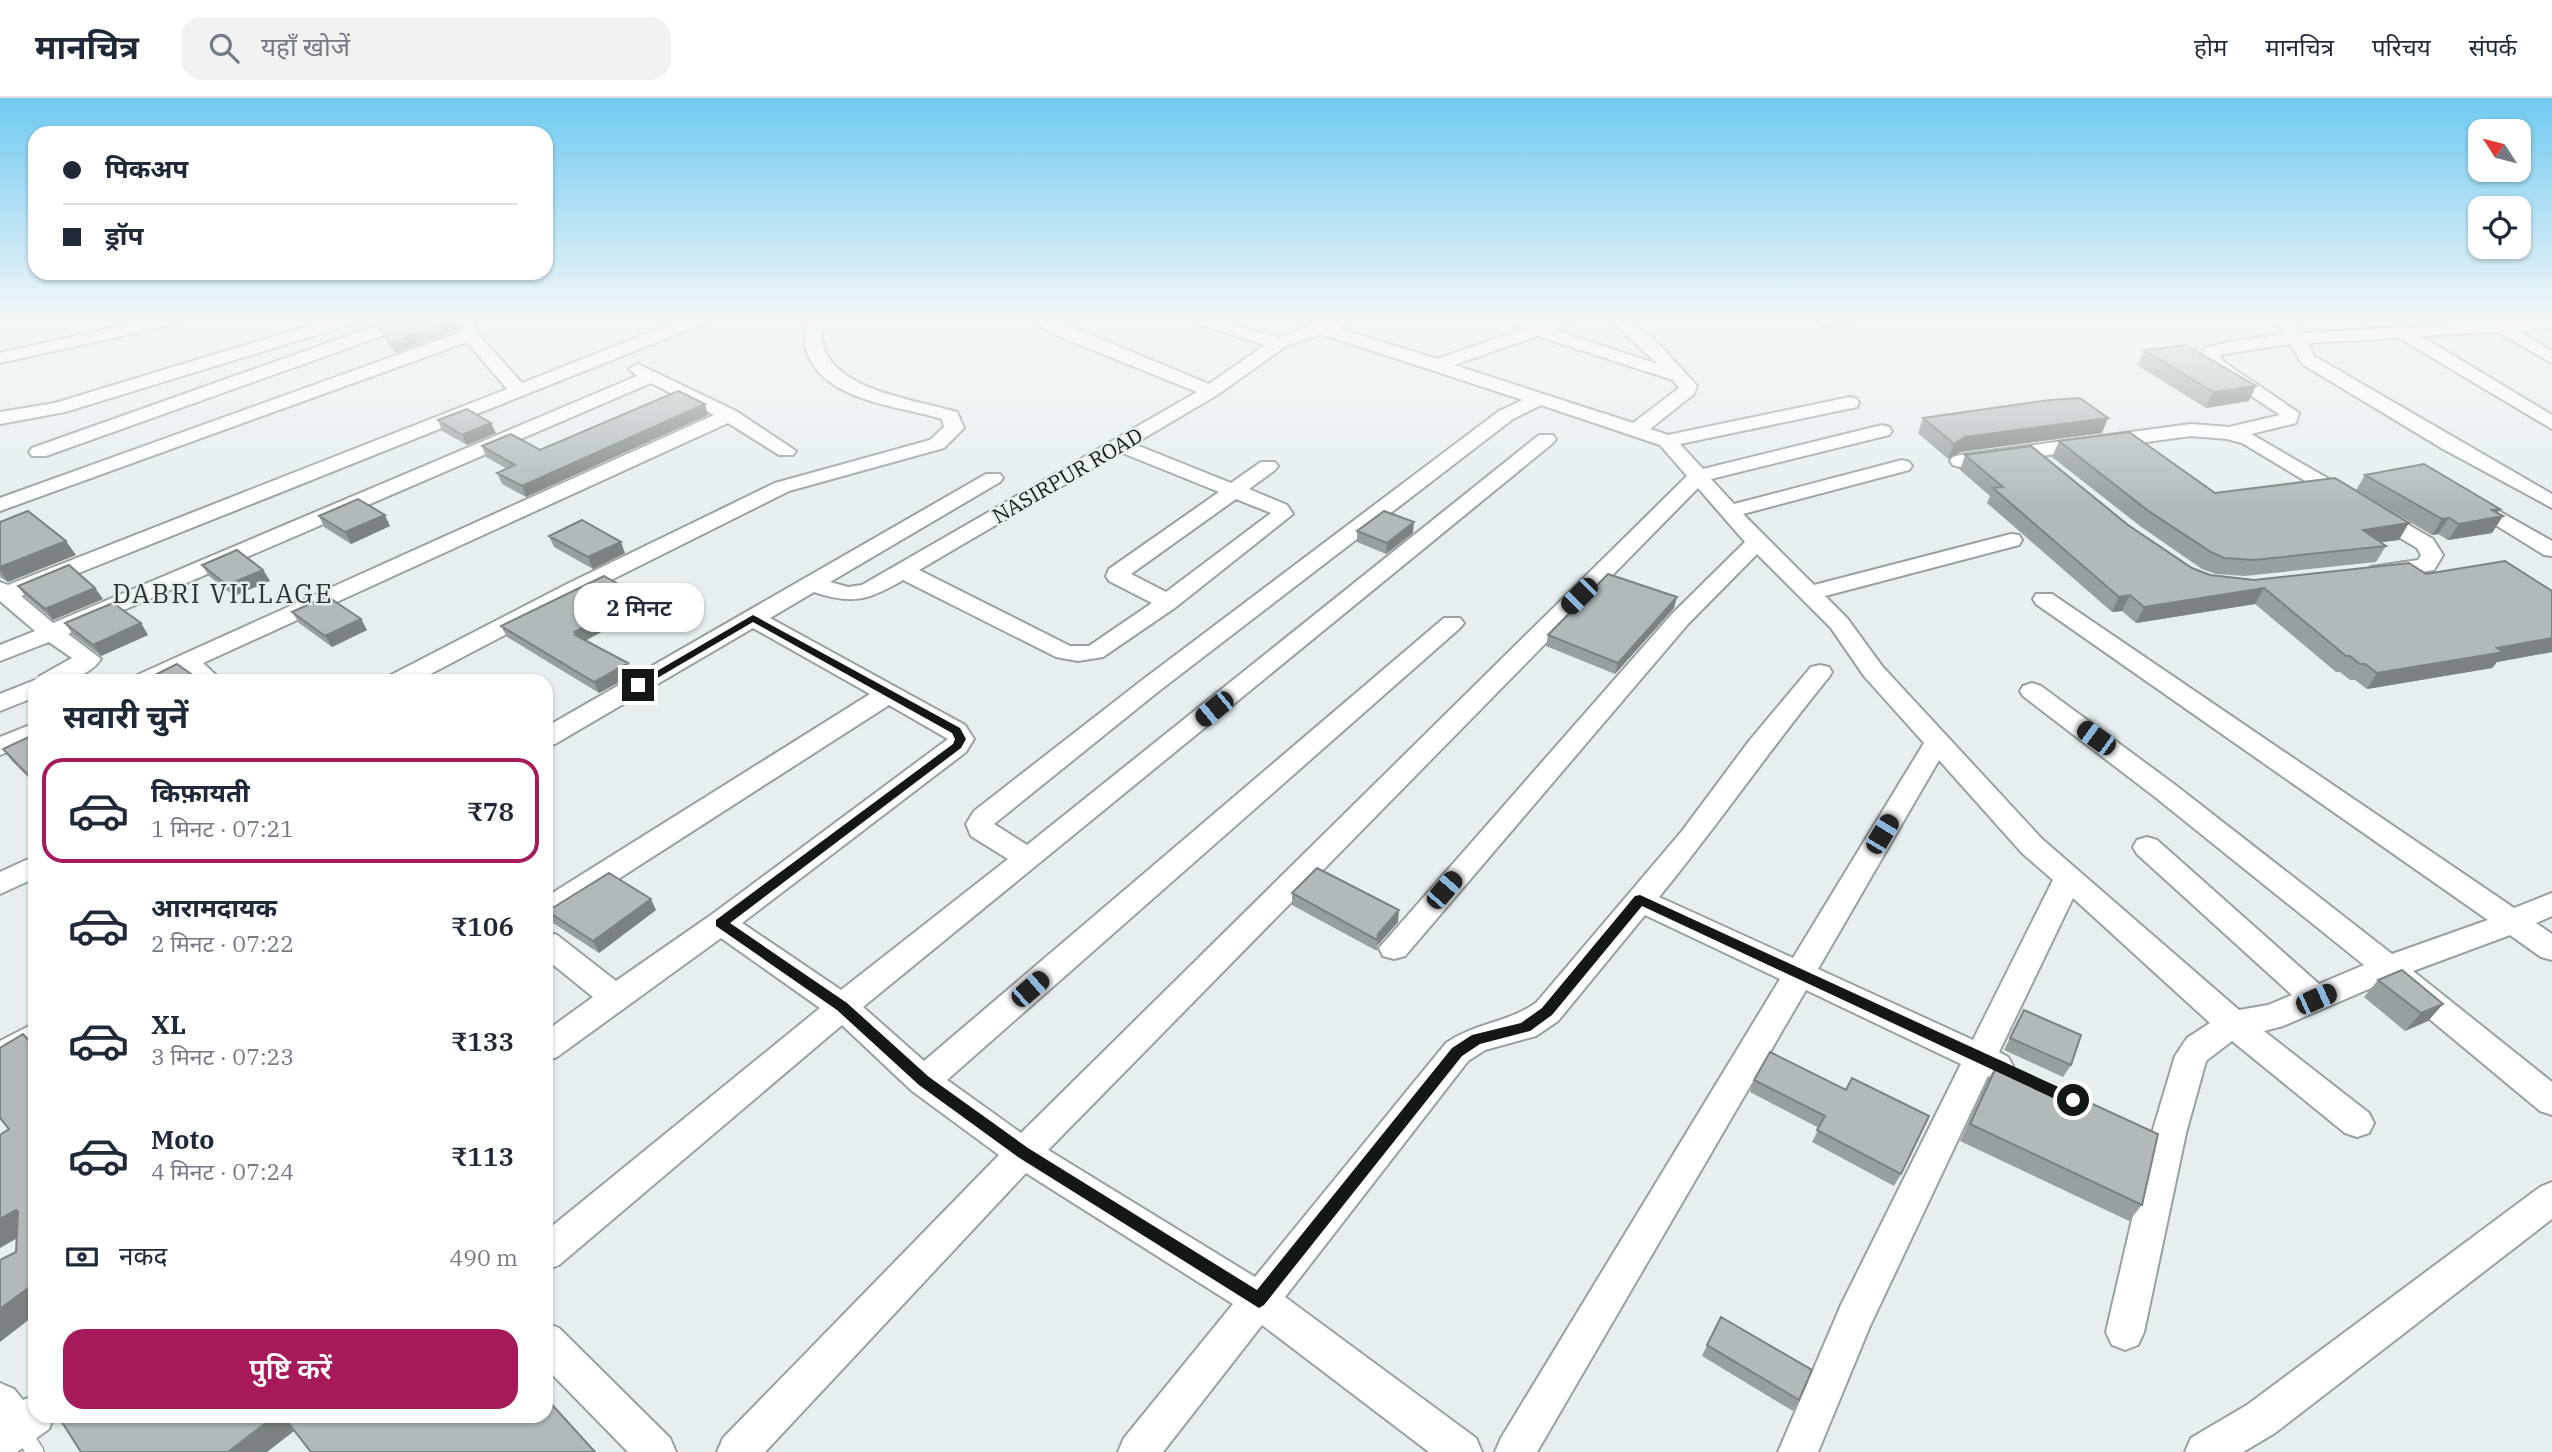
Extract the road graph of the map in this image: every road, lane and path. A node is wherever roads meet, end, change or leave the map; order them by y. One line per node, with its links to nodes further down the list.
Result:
1 (149, 380): 20 (street)
2 (241, 380): 32 (street)
3 (326, 380): 40 (street)
4 (511, 380): 16 (street)
5 (546, 380): 16 (street)
6 (642, 380): 57 (street)
7 (660, 380): 21 (street)
8 (839, 380): 64 (street)
9 (1184, 380): 17 (street)
10 (1226, 380): 17 (street, NASIRPUR ROAD)
11 (1483, 380): 18 (street)
12 (1682, 380): 24 (street)
13 (2240, 380): 26 (street)
14 (2341, 380): 42 (street)
15 (2481, 380): 23 (street)
16 (519, 391): 51 (street)
17 (1211, 391): 29 (street, NASIRPUR ROAD)
18 (1539, 399): 24 (street); 74 (street)
19 (1850, 403): 28 (street)
20 (58, 408): 22 (street); 32 (street)
21 (729, 415): 30 (street); 59 (street)
22 (1, 420)
23 (2552, 423)
24 (1635, 430): 28 (street)
25 (1882, 431): 37 (street)
26 (2228, 433): 31 (street); 49 (street)
27 (1546, 439): 74 (street)
28 (1667, 441): 37 (street)
29 (1118, 445): 39 (street); 48 (street, NASIRPUR ROAD)
30 (786, 451)
31 (2029, 451): 33 (street); 36 (street)
32 (39, 452): 40 (street)
33 (1960, 461)
34 (1268, 466): 39 (street)
35 (1902, 466): 44 (street)
36 (2049, 467)
37 (1698, 476): 44 (street); 100 (street)
38 (993, 478): 50 (street)
39 (1235, 489): 54 (street); 54 (street)
40 (32, 492): 43 (street)
41 (2455, 492): 47 (street)
42 (2552, 502)
43 (0, 505)
44 (1730, 511): 46 (street)
45 (2011, 540): 52 (street)
46 (1757, 542): 52 (street); 83 (street)
47 (2552, 550)
48 (903, 571): 50 (street, NASIRPUR ROAD); 54 (street)
49 (2355, 575)
50 (813, 584): 55 (street)
51 (2, 592): 57 (street)
52 (1810, 593): 71 (street)
53 (2044, 599): 81 (street)
54 (1168, 602)
55 (753, 618): 67 (street); 70 (street)
56 (1452, 622): 97 (street)
57 (50, 632): 58 (street); 61 (street)
58 (0, 654)
59 (187, 662): 62 (street); 63 (street)
60 (1820, 672): 78 (street)
61 (62, 674)
62 (160, 674)
63 (202, 674)
64 (411, 674)
65 (28, 691): 68 (street)
66 (2032, 691): 86 (street)
67 (888, 694): 80 (street); 82 (street)
68 (0, 703)
69 (28, 734): 72 (street)
70 (553, 734)
71 (1937, 742): 76 (street); 87 (street)
72 (0, 747)
73 (2147, 847): 89 (street)
74 (1028, 859): 90 (street)
75 (28, 870): 77 (street)
76 (2068, 878): 91 (street); 95 (street)
77 (0, 884)
78 (1640, 900): 87 (street); 103 (street)
79 (2552, 904): 81 (street)
80 (553, 907)
81 (2512, 921): 85 (street); 86 (street)
82 (721, 923): 88 (street); 90 (street)
83 (1394, 947)
84 (553, 949): 88 (street)
85 (2552, 949)
86 (2389, 967): 89 (street); 98 (street)
87 (1800, 972): 95 (street); 110 (street)
88 (615, 998): 93 (street)
89 (2316, 999): 91 (street)
90 (842, 1007): 97 (street); 102 (street)
91 (2233, 1024): 99 (street); 104 (street)
92 (28, 1040): 94 (street)
93 (553, 1043)
94 (0, 1057)
95 (1980, 1058): 96 (street); 111 (street)
96 (2018, 1075)
97 (924, 1081): 100 (street)
98 (2552, 1101)
99 (2357, 1123)
100 (1023, 1153): 103 (street); 107 (street)
101 (2552, 1198): 112 (street)
102 (553, 1247)
103 (1259, 1300): 108 (street); 109 (street)
104 (2125, 1332)
105 (553, 1347): 106 (street)
106 (656, 1452)
107 (737, 1452)
108 (1138, 1452)
109 (1462, 1452)
110 (1515, 1452)
111 (1798, 1452)
112 (2205, 1452)

